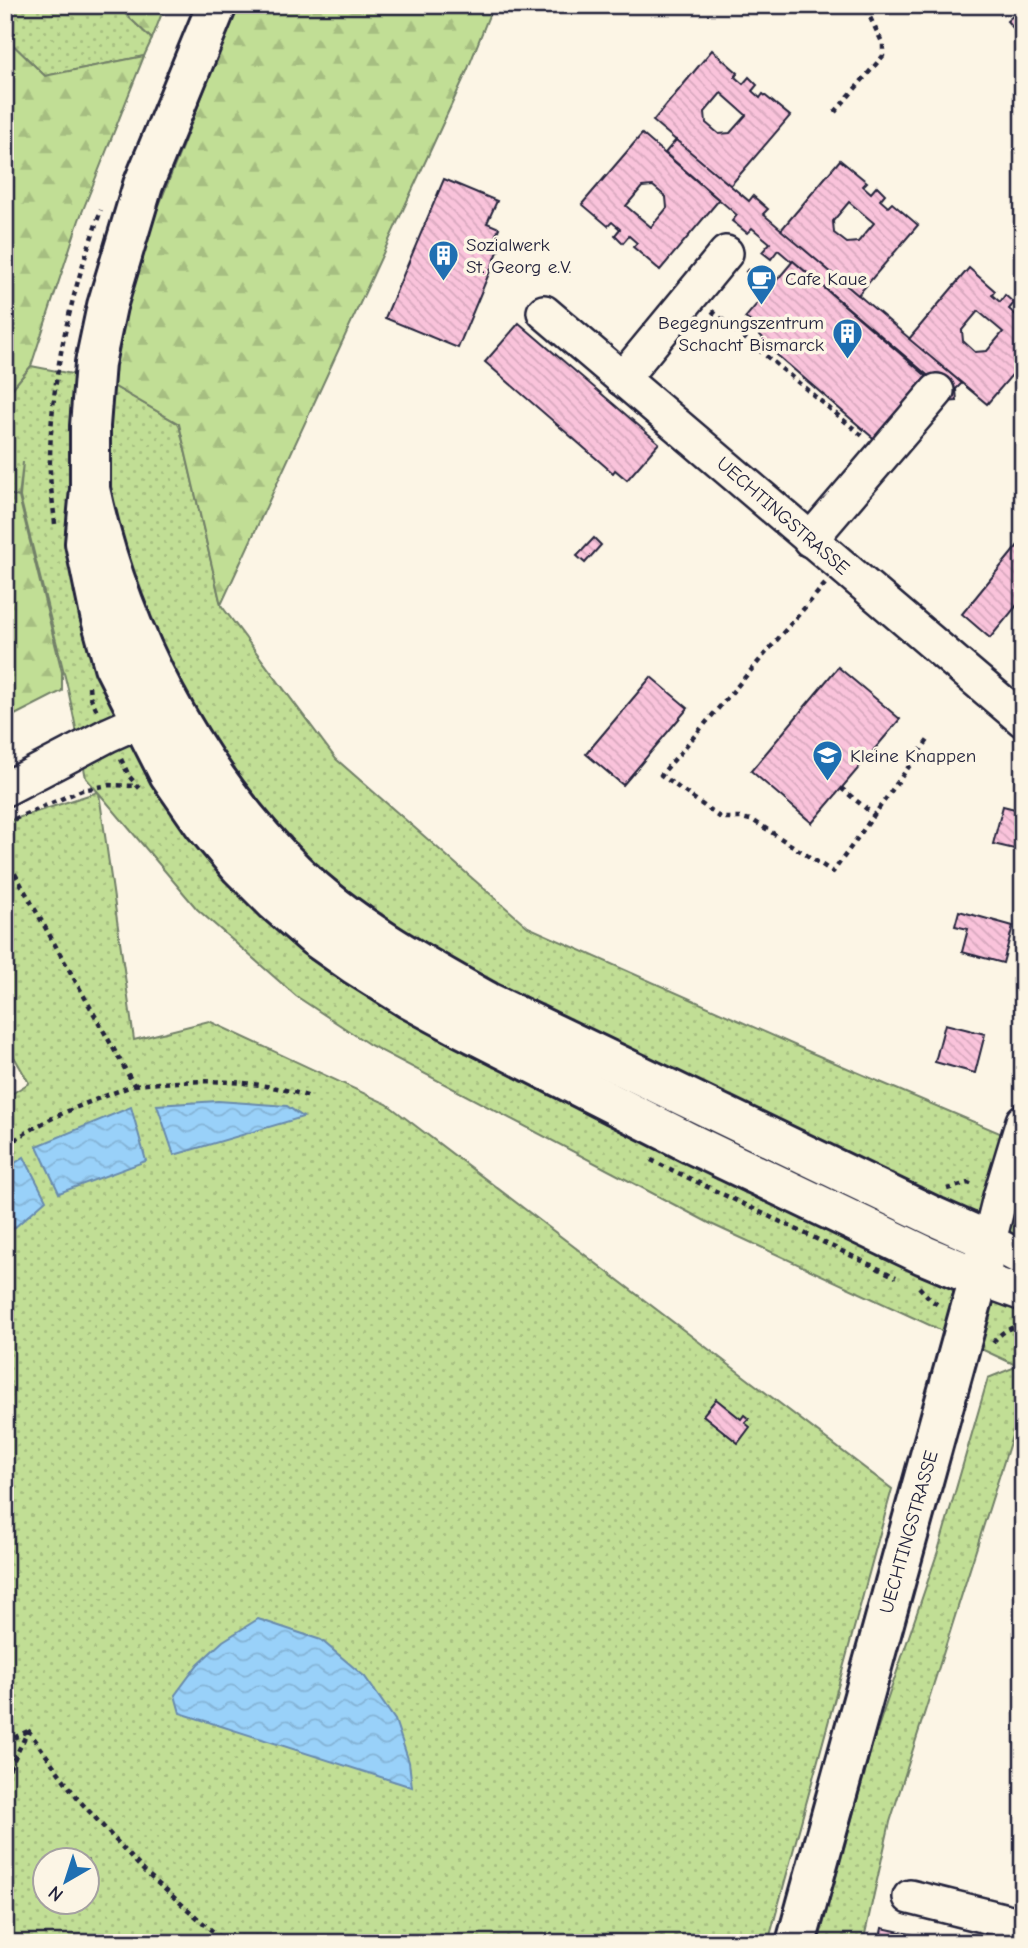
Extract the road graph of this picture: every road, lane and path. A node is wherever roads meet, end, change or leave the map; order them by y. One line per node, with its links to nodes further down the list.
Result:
1 (217, 5): 12 (main road)
2 (864, 5): 3 (path)
3 (835, 112)
4 (726, 253): 5 (street)
5 (691, 294): 7 (street); 9 (path)
6 (544, 312): 7 (street, UECHTINGSTRASSE)
7 (622, 379): 10 (street, UECHTINGSTRASSE)
8 (936, 391): 9 (street)
9 (884, 453): 10 (street)
10 (810, 540): 11 (street, UECHTINGSTRASSE)
11 (840, 565): 13 (street, UECHTINGSTRASSE); 18 (path)
12 (157, 713): 16 (street); 27 (main road); 29 (main road)
13 (1023, 720)
14 (928, 740): 18 (path)
15 (137, 786): 19 (path)
16 (5, 789)
17 (841, 789): 18 (path)
18 (874, 815)
19 (5, 823)
20 (5, 856): 21 (path)
21 (134, 1085): 22 (path); 24 (path)
22 (310, 1097)
23 (1023, 1121): 27 (street, UECHTINGSTRASSE)
24 (5, 1147)
25 (981, 1189): 26 (path)
26 (943, 1190)
27 (989, 1241): 28 (street); 29 (main road, UECHTINGSTRASSE)
28 (1023, 1259)
29 (979, 1278): 30 (street); 39 (main road, UECHTINGSTRASSE)
30 (1023, 1294)
31 (1023, 1326): 32 (path)
32 (985, 1335)
33 (28, 1730): 34 (path); 35 (path); 38 (path)
34 (5, 1742)
35 (5, 1778)
36 (910, 1896): 37 (street)
37 (1023, 1925)
38 (226, 1943)
39 (796, 1943)

